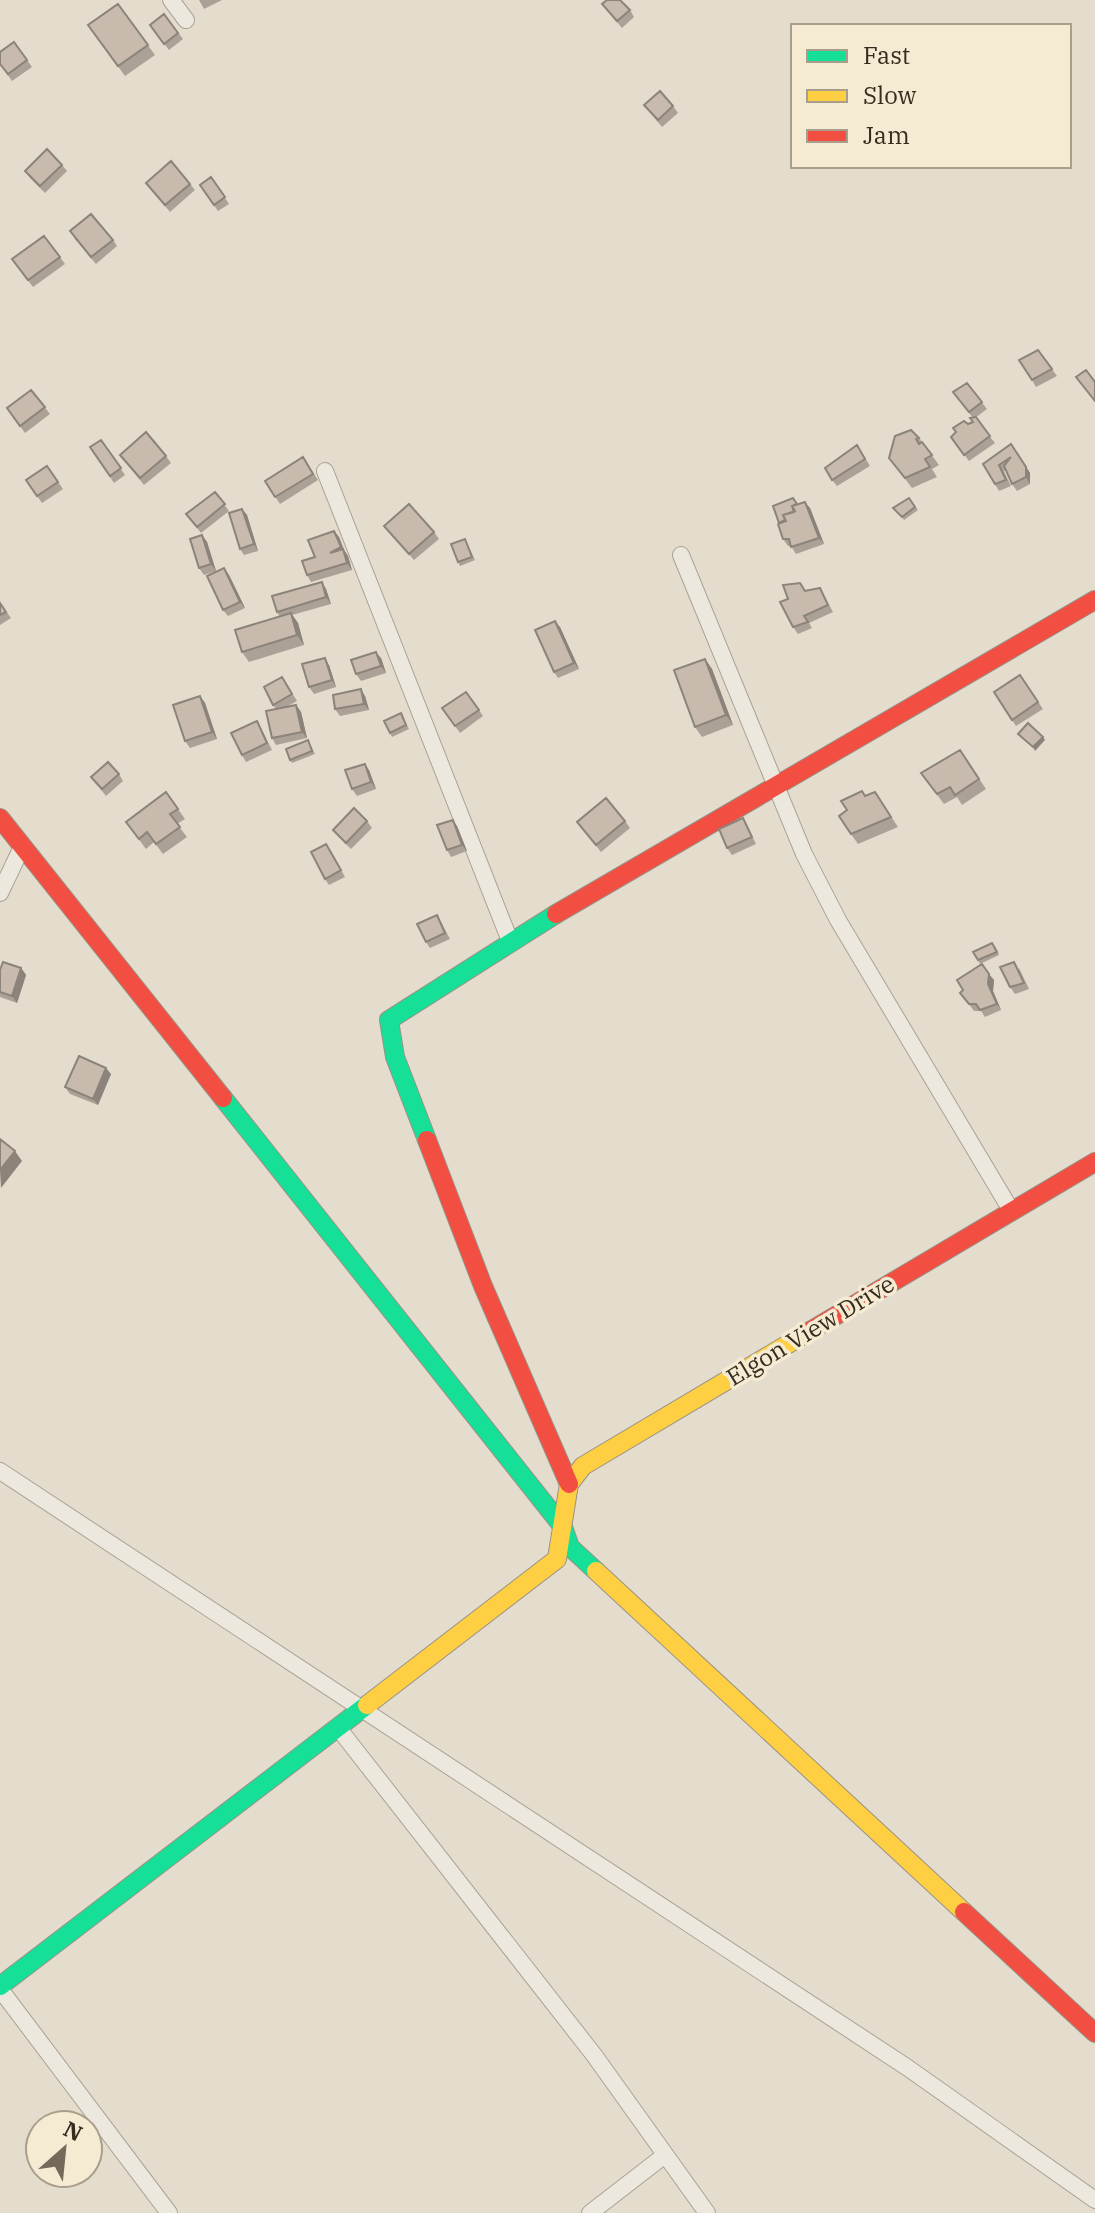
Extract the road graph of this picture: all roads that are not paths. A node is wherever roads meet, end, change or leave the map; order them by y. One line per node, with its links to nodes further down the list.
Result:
1 (171, 0): 2 (street)
2 (186, 20)
3 (325, 471): 10 (street)
4 (681, 555): 6 (street)
5 (1095, 600): 6 (street)
6 (774, 787): 10 (street); 12 (street)
7 (0, 818): 8 (street)
8 (22, 847): 9 (street); 15 (street)
9 (0, 893)
10 (510, 941): 14 (street)
11 (1095, 1162): 12 (street, Elgon View Drive)
12 (1012, 1212): 14 (street, Elgon View Drive)
13 (0, 1471): 16 (street)
14 (569, 1484): 15 (street)
15 (563, 1527): 16 (street); 19 (street)
16 (364, 1710): 17 (street); 21 (street)
17 (339, 1729): 18 (street); 20 (street)
18 (0, 1987): 22 (street)
19 (1095, 2033)
20 (665, 2155): 23 (street); 24 (street)
21 (1095, 2200)
22 (169, 2213)
23 (590, 2213)
24 (707, 2213)

